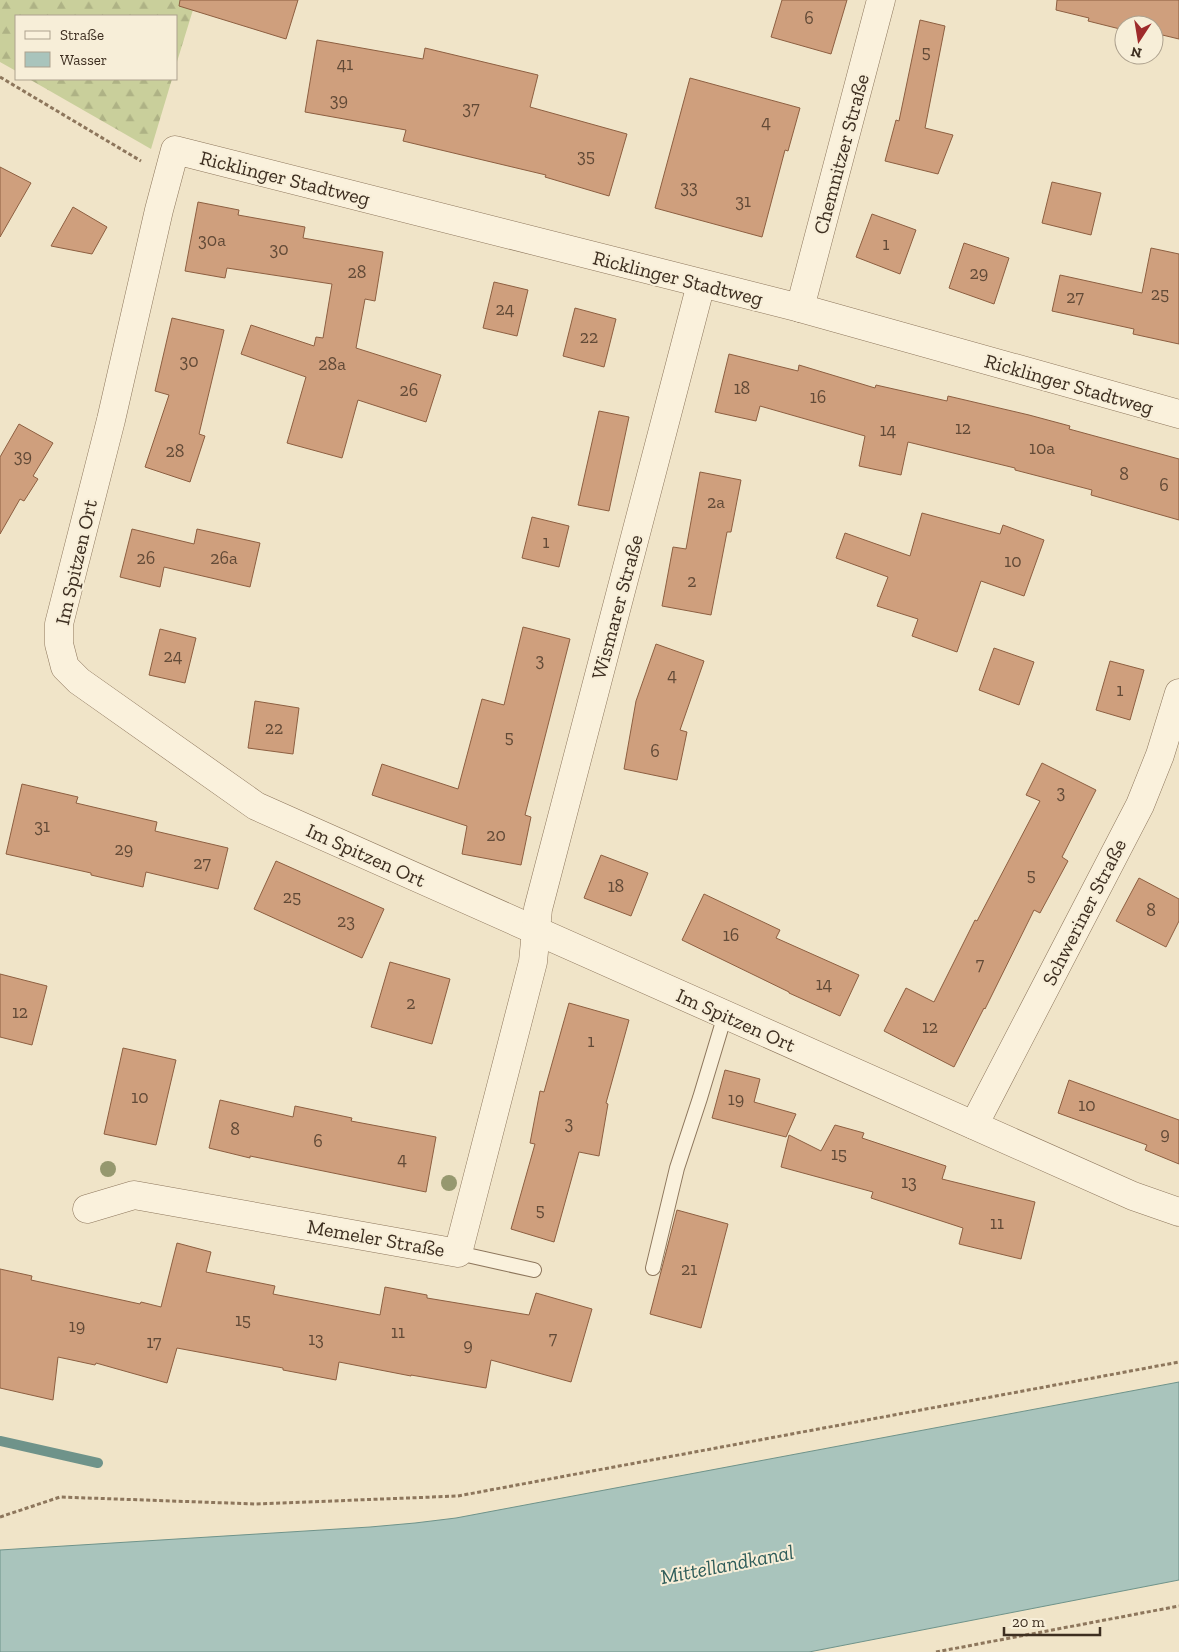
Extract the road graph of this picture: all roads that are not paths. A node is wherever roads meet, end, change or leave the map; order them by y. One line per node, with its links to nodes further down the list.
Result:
1 (881, 0): 4 (street, Chemnitzer Straße)
2 (172, 163): 3 (street, Ricklinger Stadtweg); 7 (street, Im Spitzen Ort)
3 (701, 284): 4 (street, Ricklinger Stadtweg); 7 (street, Wismarer Straße)
4 (800, 308): 5 (street, Ricklinger Stadtweg)
5 (1179, 414)
6 (1179, 693): 9 (street, Schweriner Straße)
7 (536, 931): 8 (street, Im Spitzen Ort); 12 (street, Memeler Straße)
8 (725, 1015): 9 (street, Im Spitzen Ort); 13 (lane)
9 (974, 1126): 11 (street, Im Spitzen Ort)
10 (87, 1209): 12 (street, Memeler Straße)
11 (1179, 1212)
12 (458, 1252): 14 (lane)
13 (653, 1268)
14 (534, 1270)

